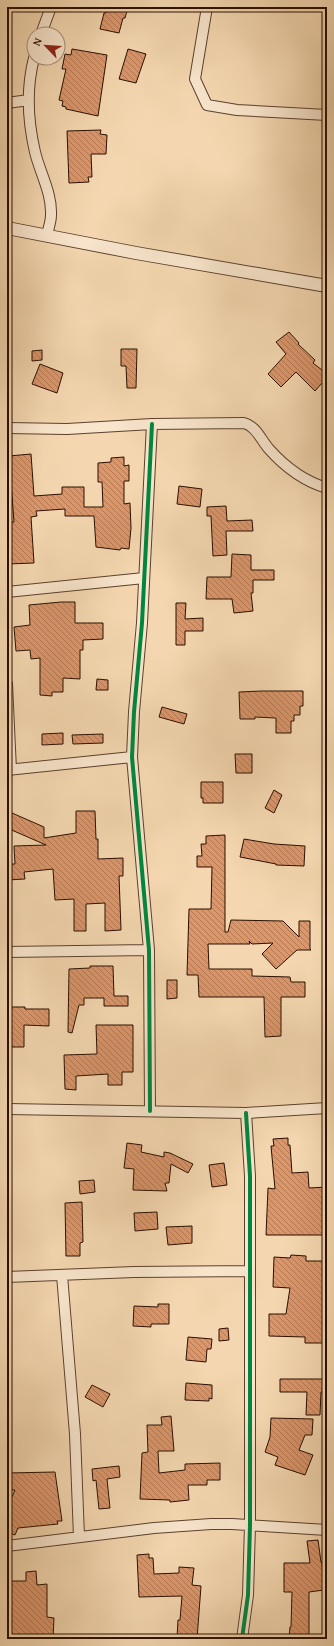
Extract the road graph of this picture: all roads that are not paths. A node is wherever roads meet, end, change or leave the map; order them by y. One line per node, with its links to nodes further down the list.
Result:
1 (51, 7): 3 (street)
2 (207, 7): 7 (street)
3 (44, 26)
4 (33, 66): 5 (street)
5 (29, 100): 6 (street); 9 (street)
6 (7, 103)
7 (327, 115)
8 (7, 228): 9 (street)
9 (47, 236): 10 (street)
10 (327, 286)
11 (152, 424): 12 (street); 13 (street); 14 (street)
12 (7, 428)
13 (327, 488)
14 (144, 578): 15 (street); 17 (street)
15 (7, 592)
16 (7, 684): 18 (street)
17 (132, 758): 18 (street); 19 (street)
18 (9, 770)
19 (149, 950): 20 (street); 23 (street)
20 (7, 952)
21 (327, 1108): 24 (street)
22 (7, 1110): 23 (street)
23 (150, 1111): 24 (street)
24 (246, 1113): 25 (street)
25 (250, 1271): 26 (street); 28 (street)
26 (62, 1275): 27 (street); 30 (street)
27 (7, 1277)
28 (250, 1525): 29 (street); 30 (street); 32 (street)
29 (327, 1530)
30 (80, 1538): 31 (street)
31 (7, 1546)
32 (242, 1639)

